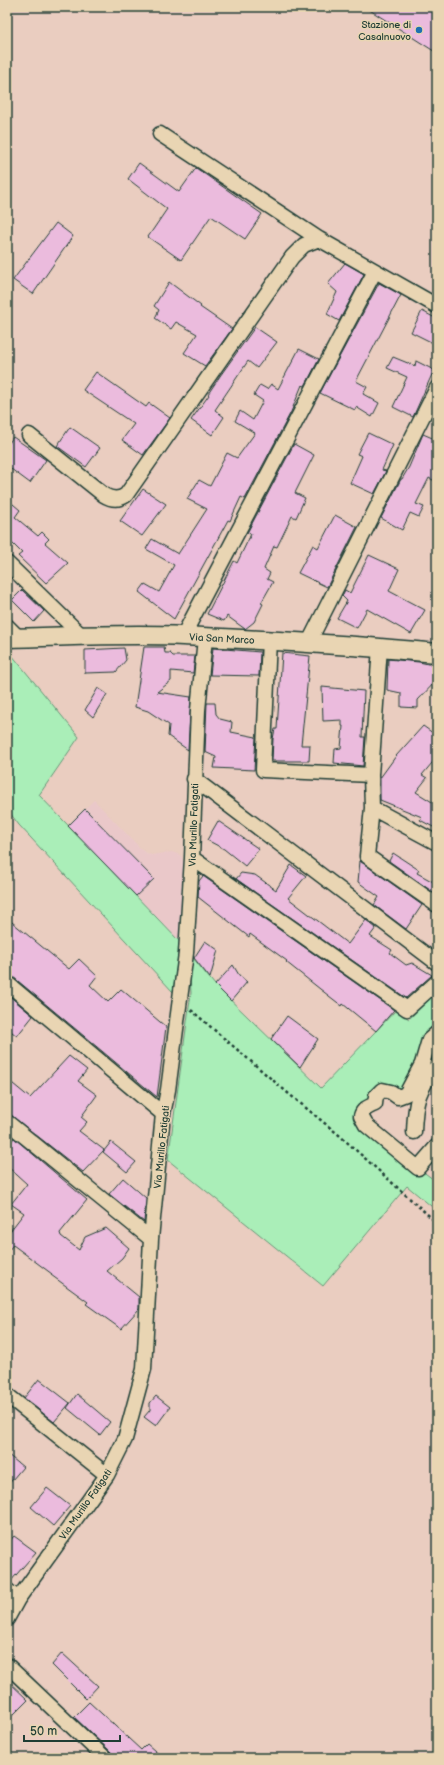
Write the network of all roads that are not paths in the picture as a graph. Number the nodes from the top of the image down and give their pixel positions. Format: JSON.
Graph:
{"nodes":[{"id":1,"x":160,"y":134,"type":"dead end"},
{"id":2,"x":318,"y":239,"type":"junction"},
{"id":3,"x":375,"y":271,"type":"junction"},
{"id":4,"x":437,"y":306,"type":"edge"},
{"id":5,"x":437,"y":388,"type":"edge"},
{"id":6,"x":28,"y":435,"type":"dead end"},
{"id":7,"x":7,"y":563,"type":"edge"},
{"id":8,"x":11,"y":634,"type":"edge"},
{"id":9,"x":82,"y":636,"type":"junction"},
{"id":10,"x":183,"y":636,"type":"junction"},
{"id":11,"x":205,"y":638,"type":"junction"},
{"id":12,"x":269,"y":640,"type":"junction"},
{"id":13,"x":309,"y":642,"type":"junction"},
{"id":14,"x":380,"y":647,"type":"junction"},
{"id":15,"x":437,"y":653,"type":"edge"},
{"id":16,"x":371,"y":775,"type":"junction"},
{"id":17,"x":194,"y":780,"type":"junction"},
{"id":18,"x":372,"y":808,"type":"junction"},
{"id":19,"x":437,"y":843,"type":"edge"},
{"id":20,"x":192,"y":858,"type":"junction"},
{"id":21,"x":437,"y":905,"type":"edge"},
{"id":22,"x":437,"y":963,"type":"edge"},
{"id":23,"x":437,"y":982,"type":"edge"},
{"id":24,"x":7,"y":983,"type":"edge"},
{"id":25,"x":437,"y":1033,"type":"edge"},
{"id":26,"x":437,"y":1066,"type":"edge"},
{"id":27,"x":163,"y":1114,"type":"junction"},
{"id":28,"x":7,"y":1122,"type":"edge"},
{"id":29,"x":414,"y":1132,"type":"dead end"},
{"id":30,"x":437,"y":1146,"type":"edge"},
{"id":31,"x":151,"y":1239,"type":"junction"},
{"id":32,"x":7,"y":1395,"type":"edge"},
{"id":33,"x":107,"y":1475,"type":"junction"},
{"id":34,"x":7,"y":1590,"type":"edge"},
{"id":35,"x":18,"y":1599,"type":"junction"},
{"id":36,"x":7,"y":1619,"type":"edge"},
{"id":37,"x":7,"y":1665,"type":"edge"},
{"id":38,"x":105,"y":1758,"type":"edge"}],
"edges":[{"from":1,"to":2,"type":"street"},
{"from":2,"to":3,"type":"street"},
{"from":2,"to":6,"type":"street"},
{"from":3,"to":4,"type":"street"},
{"from":3,"to":10,"type":"street"},
{"from":5,"to":13,"type":"street"},
{"from":7,"to":9,"type":"street"},
{"from":8,"to":9,"type":"main road","name":"Via San Marco"},
{"from":9,"to":10,"type":"main road","name":"Via San Marco"},
{"from":10,"to":11,"type":"main road","name":"Via San Marco"},
{"from":11,"to":12,"type":"main road","name":"Via San Marco"},
{"from":11,"to":17,"type":"street","name":"Via Murillo Fatigati"},
{"from":12,"to":13,"type":"main road","name":"Via San Marco"},
{"from":12,"to":16,"type":"street"},
{"from":13,"to":14,"type":"main road","name":"Via San Marco"},
{"from":14,"to":15,"type":"main road","name":"Via San Marco"},
{"from":14,"to":16,"type":"street"},
{"from":16,"to":18,"type":"street"},
{"from":17,"to":20,"type":"street","name":"Via Murillo Fatigati"},
{"from":17,"to":22,"type":"street"},
{"from":18,"to":19,"type":"street"},
{"from":18,"to":21,"type":"street"},
{"from":20,"to":23,"type":"street"},
{"from":20,"to":27,"type":"street","name":"Via Murillo Fatigati"},
{"from":24,"to":27,"type":"street"},
{"from":25,"to":30,"type":"street"},
{"from":26,"to":29,"type":"street"},
{"from":27,"to":31,"type":"street","name":"Via Murillo Fatigati"},
{"from":28,"to":31,"type":"street"},
{"from":31,"to":33,"type":"street","name":"Via Murillo Fatigati"},
{"from":32,"to":33,"type":"street"},
{"from":33,"to":35,"type":"street","name":"Via Murillo Fatigati"},
{"from":34,"to":35,"type":"street"},
{"from":35,"to":36,"type":"street","name":"Via Murillo Fatigati"},
{"from":37,"to":38,"type":"street"}]}
